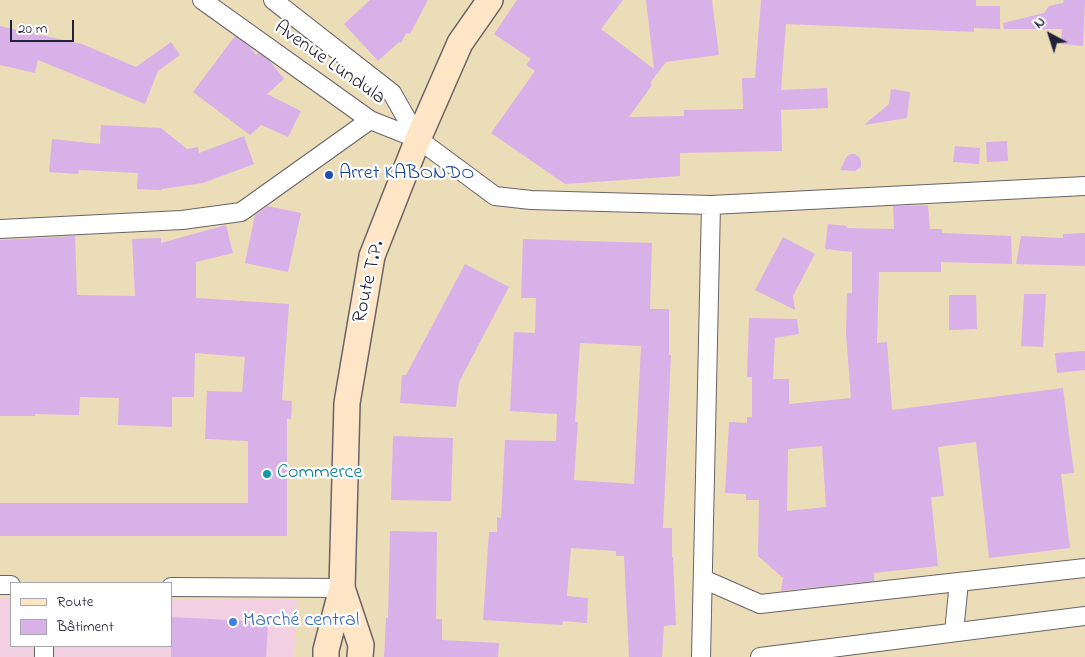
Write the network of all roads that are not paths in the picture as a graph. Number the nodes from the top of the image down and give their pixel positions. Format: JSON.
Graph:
{"nodes":[{"id":1,"x":202,"y":0,"type":"edge"},
{"id":2,"x":273,"y":0,"type":"edge"},
{"id":3,"x":490,"y":0,"type":"edge"},
{"id":4,"x":370,"y":120,"type":"junction"},
{"id":5,"x":418,"y":139,"type":"junction"},
{"id":6,"x":1085,"y":186,"type":"edge"},
{"id":7,"x":711,"y":205,"type":"junction"},
{"id":8,"x":0,"y":228,"type":"edge"},
{"id":9,"x":1085,"y":568,"type":"edge"},
{"id":10,"x":703,"y":579,"type":"junction"},
{"id":11,"x":959,"y":582,"type":"junction"},
{"id":12,"x":172,"y":587,"type":"edge"},
{"id":13,"x":342,"y":588,"type":"junction"},
{"id":14,"x":1085,"y":616,"type":"edge"},
{"id":15,"x":954,"y":632,"type":"junction"},
{"id":16,"x":326,"y":657,"type":"edge"},
{"id":17,"x":360,"y":657,"type":"edge"},
{"id":18,"x":701,"y":657,"type":"edge"},
{"id":19,"x":760,"y":657,"type":"edge"}],
"edges":[{"from":1,"to":4,"type":"street","name":"Avenue Lundula"},
{"from":2,"to":5,"type":"street","name":"Avenue Lundula"},
{"from":3,"to":5,"type":"street","name":"Route T.P."},
{"from":4,"to":5,"type":"street","name":"Avenue Lundula"},
{"from":4,"to":8,"type":"street"},
{"from":5,"to":7,"type":"street"},
{"from":5,"to":13,"type":"street","name":"Route T.P."},
{"from":6,"to":7,"type":"street"},
{"from":7,"to":10,"type":"street"},
{"from":9,"to":11,"type":"street"},
{"from":10,"to":11,"type":"street"},
{"from":10,"to":18,"type":"street"},
{"from":11,"to":15,"type":"street"},
{"from":12,"to":13,"type":"street"},
{"from":13,"to":16,"type":"street","name":"Route T.P."},
{"from":13,"to":17,"type":"street","name":"Route T.P."},
{"from":14,"to":15,"type":"street"},
{"from":15,"to":19,"type":"street"}]}
